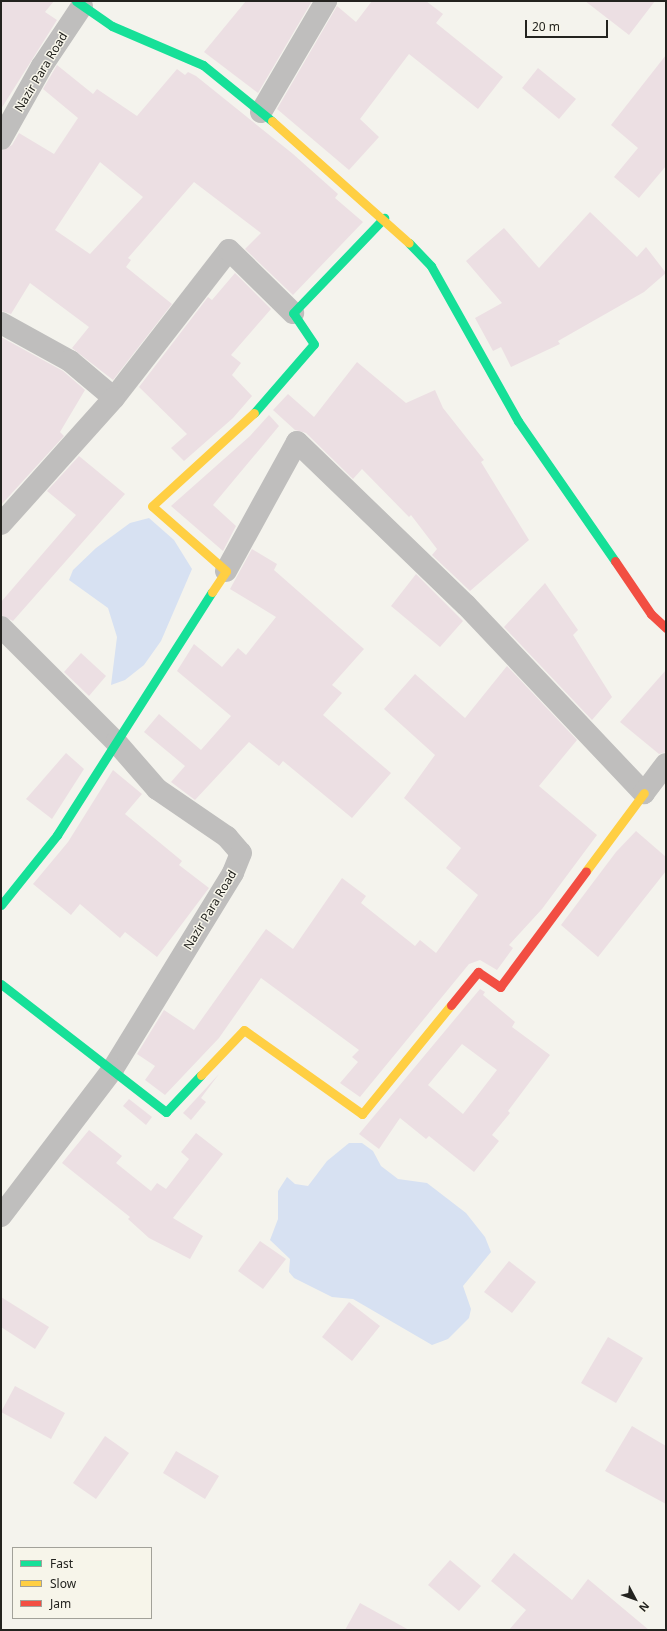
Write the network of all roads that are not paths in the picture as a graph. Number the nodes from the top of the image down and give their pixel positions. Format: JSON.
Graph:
{"nodes":[{"id":1,"x":326,"y":1,"type":"edge"},
{"id":2,"x":79,"y":3,"type":"edge"},
{"id":3,"x":261,"y":112,"type":"junction"},
{"id":4,"x":1,"y":139,"type":"edge"},
{"id":5,"x":384,"y":218,"type":"junction"},
{"id":6,"x":293,"y":313,"type":"junction"},
{"id":7,"x":1,"y":323,"type":"edge"},
{"id":8,"x":114,"y":398,"type":"junction"},
{"id":9,"x":1,"y":524,"type":"edge"},
{"id":10,"x":226,"y":571,"type":"junction"},
{"id":11,"x":1,"y":627,"type":"edge"},
{"id":12,"x":666,"y":628,"type":"edge"},
{"id":13,"x":116,"y":742,"type":"junction"},
{"id":14,"x":666,"y":764,"type":"edge"},
{"id":15,"x":644,"y":793,"type":"junction"},
{"id":16,"x":1,"y":906,"type":"edge"},
{"id":17,"x":1,"y":984,"type":"edge"},
{"id":18,"x":113,"y":1068,"type":"junction"},
{"id":19,"x":1,"y":1216,"type":"edge"}],
"edges":[{"from":1,"to":3,"type":"street"},
{"from":2,"to":3,"type":"street"},
{"from":2,"to":4,"type":"street","name":"Nazir Para Road"},
{"from":3,"to":5,"type":"street"},
{"from":5,"to":6,"type":"street"},
{"from":5,"to":12,"type":"street"},
{"from":6,"to":8,"type":"street"},
{"from":6,"to":10,"type":"street"},
{"from":7,"to":8,"type":"street"},
{"from":8,"to":9,"type":"street"},
{"from":10,"to":13,"type":"street"},
{"from":10,"to":15,"type":"street"},
{"from":11,"to":13,"type":"street","name":"Nazir Para Road"},
{"from":13,"to":16,"type":"street"},
{"from":13,"to":18,"type":"street","name":"Nazir Para Road"},
{"from":14,"to":15,"type":"street"},
{"from":15,"to":18,"type":"street"},
{"from":17,"to":18,"type":"street"},
{"from":18,"to":19,"type":"street","name":"Nazir Para Road"}]}
